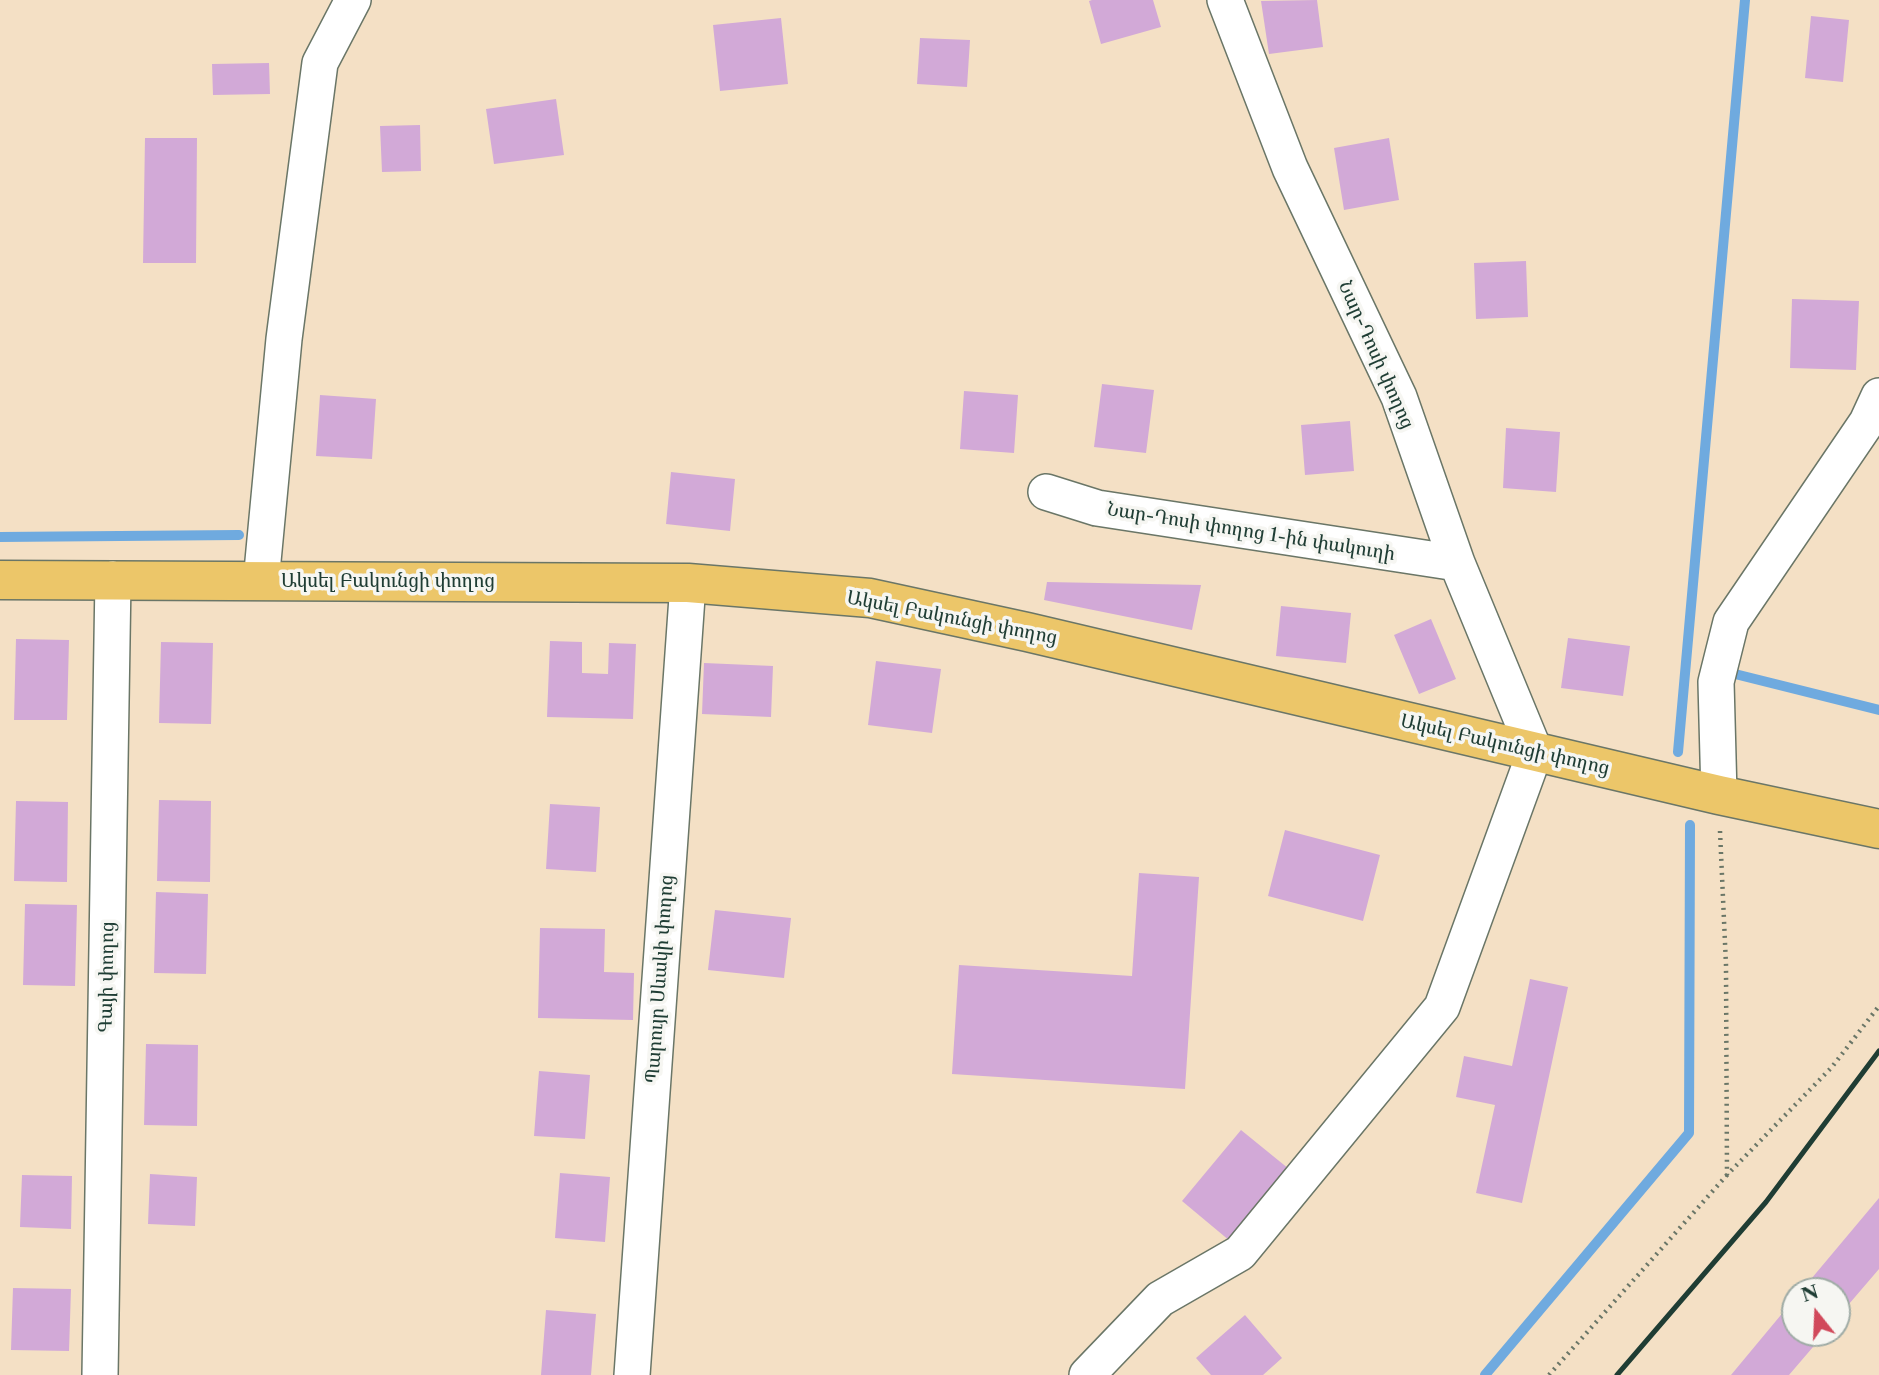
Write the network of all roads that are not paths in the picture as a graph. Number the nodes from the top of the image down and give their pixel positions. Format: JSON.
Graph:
{"nodes":[{"id":1,"x":353,"y":0,"type":"edge"},
{"id":2,"x":1225,"y":0,"type":"edge"},
{"id":3,"x":1879,"y":396,"type":"edge"},
{"id":4,"x":1046,"y":492,"type":"dead end"},
{"id":5,"x":1457,"y":563,"type":"junction"},
{"id":6,"x":113,"y":579,"type":"junction"},
{"id":7,"x":0,"y":580,"type":"edge"},
{"id":8,"x":261,"y":582,"type":"junction"},
{"id":9,"x":688,"y":583,"type":"junction"},
{"id":10,"x":1535,"y":752,"type":"junction"},
{"id":11,"x":1719,"y":795,"type":"junction"},
{"id":12,"x":1879,"y":829,"type":"edge"},
{"id":13,"x":100,"y":1375,"type":"edge"},
{"id":14,"x":632,"y":1375,"type":"edge"},
{"id":15,"x":1087,"y":1375,"type":"edge"}],
"edges":[{"from":1,"to":8,"type":"street"},
{"from":2,"to":5,"type":"street","name":"Նար-Դոսի փողոց"},
{"from":3,"to":11,"type":"street"},
{"from":4,"to":5,"type":"street","name":"Նար-Դոսի փողոց 1-ին փակուղի"},
{"from":5,"to":10,"type":"street","name":"Նար-Դոսի փողոց"},
{"from":6,"to":7,"type":"main road","name":"Ակսել Բակունցի փողոց"},
{"from":6,"to":8,"type":"main road","name":"Ակսել Բակունցի փողոց"},
{"from":6,"to":13,"type":"street","name":"Գայի փողոց"},
{"from":8,"to":9,"type":"main road","name":"Ակսել Բակունցի փողոց"},
{"from":9,"to":10,"type":"main road","name":"Ակսել Բակունցի փողոց"},
{"from":9,"to":14,"type":"street","name":"Պարույր Սևակի փողոց"},
{"from":10,"to":11,"type":"main road","name":"Ակսել Բակունցի փողոց"},
{"from":10,"to":15,"type":"street"},
{"from":11,"to":12,"type":"main road","name":"Ակսել Բակունցի փողոց"}]}
